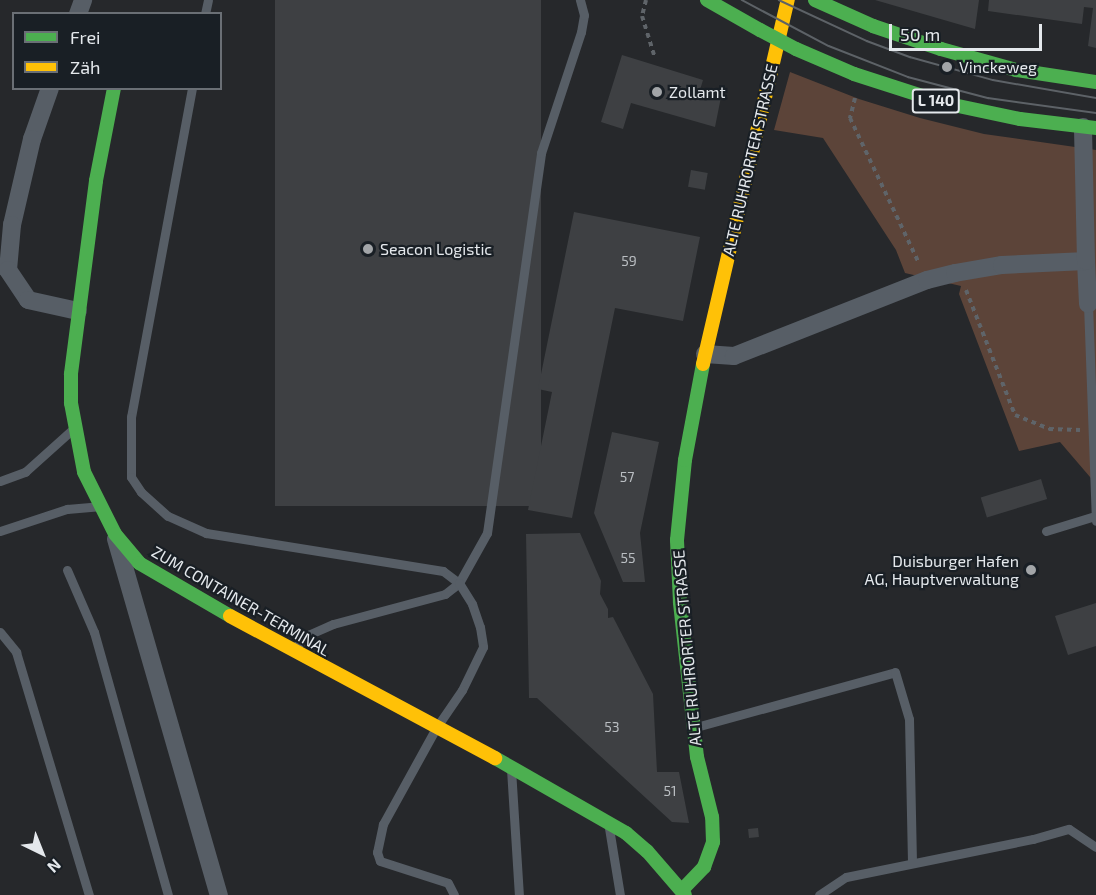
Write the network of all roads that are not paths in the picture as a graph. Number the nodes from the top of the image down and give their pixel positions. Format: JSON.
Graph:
{"nodes":[{"id":1,"x":580,"y":0,"type":"edge"},
{"id":2,"x":707,"y":0,"type":"edge"},
{"id":3,"x":788,"y":0,"type":"edge"},
{"id":4,"x":815,"y":0,"type":"edge"},
{"id":5,"x":851,"y":7,"type":"edge"},
{"id":6,"x":1096,"y":82,"type":"edge"},
{"id":7,"x":49,"y":90,"type":"edge"},
{"id":8,"x":114,"y":90,"type":"edge"},
{"id":9,"x":192,"y":90,"type":"edge"},
{"id":10,"x":1090,"y":128,"type":"edge"},
{"id":11,"x":1086,"y":261,"type":"junction"},
{"id":12,"x":1088,"y":304,"type":"joint"},
{"id":13,"x":78,"y":311,"type":"junction"},
{"id":14,"x":705,"y":354,"type":"junction"},
{"id":15,"x":75,"y":427,"type":"junction"},
{"id":16,"x":1095,"y":480,"type":"edge"},
{"id":17,"x":0,"y":481,"type":"edge"},
{"id":18,"x":101,"y":505,"type":"junction"},
{"id":19,"x":1095,"y":516,"type":"edge"},
{"id":20,"x":1096,"y":521,"type":"edge"},
{"id":21,"x":0,"y":531,"type":"edge"},
{"id":22,"x":1046,"y":531,"type":"dead end"},
{"id":23,"x":115,"y":534,"type":"junction"},
{"id":24,"x":67,"y":570,"type":"dead end"},
{"id":25,"x":459,"y":583,"type":"junction"},
{"id":26,"x":0,"y":632,"type":"edge"},
{"id":27,"x":292,"y":650,"type":"junction"},
{"id":28,"x":696,"y":727,"type":"junction"},
{"id":29,"x":436,"y":728,"type":"junction"},
{"id":30,"x":511,"y":767,"type":"junction"},
{"id":31,"x":609,"y":823,"type":"junction"},
{"id":32,"x":1096,"y":847,"type":"edge"},
{"id":33,"x":912,"y":863,"type":"junction"},
{"id":34,"x":684,"y":892,"type":"edge"},
{"id":35,"x":89,"y":895,"type":"edge"},
{"id":36,"x":168,"y":895,"type":"edge"},
{"id":37,"x":219,"y":895,"type":"edge"},
{"id":38,"x":454,"y":895,"type":"edge"},
{"id":39,"x":519,"y":895,"type":"edge"},
{"id":40,"x":620,"y":895,"type":"edge"},
{"id":41,"x":819,"y":895,"type":"edge"}],
"edges":[{"from":1,"to":25,"type":"lane"},
{"from":2,"to":10,"type":"street","number":"L 140","bridge":true},
{"from":3,"to":14,"type":"street","name":"ALTE RUHRORTER STRASSE"},
{"from":4,"to":5,"type":"street"},
{"from":5,"to":6,"type":"street"},
{"from":7,"to":13,"type":"street"},
{"from":8,"to":13,"type":"street","name":"ZUM CONTAINER-TERMINAL"},
{"from":9,"to":25,"type":"lane"},
{"from":10,"to":11,"type":"street"},
{"from":11,"to":12,"type":"street"},
{"from":11,"to":14,"type":"street"},
{"from":12,"to":16,"type":"lane"},
{"from":13,"to":15,"type":"street","name":"ZUM CONTAINER-TERMINAL"},
{"from":14,"to":28,"type":"street","name":"ALTE RUHRORTER STRASSE"},
{"from":15,"to":17,"type":"lane"},
{"from":15,"to":18,"type":"street","name":"ZUM CONTAINER-TERMINAL"},
{"from":16,"to":19,"type":"lane"},
{"from":18,"to":21,"type":"lane"},
{"from":18,"to":23,"type":"street","name":"ZUM CONTAINER-TERMINAL"},
{"from":19,"to":20,"type":"lane"},
{"from":19,"to":22,"type":"lane"},
{"from":23,"to":27,"type":"street","name":"ZUM CONTAINER-TERMINAL"},
{"from":23,"to":37,"type":"street"},
{"from":24,"to":36,"type":"lane"},
{"from":25,"to":27,"type":"lane"},
{"from":25,"to":29,"type":"lane"},
{"from":26,"to":35,"type":"lane"},
{"from":27,"to":29,"type":"street","name":"ZUM CONTAINER-TERMINAL"},
{"from":28,"to":33,"type":"lane"},
{"from":28,"to":34,"type":"street","name":"ALTE RUHRORTER STRASSE"},
{"from":29,"to":30,"type":"street","name":"ZUM CONTAINER-TERMINAL"},
{"from":29,"to":38,"type":"lane"},
{"from":30,"to":31,"type":"street","name":"ZUM CONTAINER-TERMINAL"},
{"from":30,"to":39,"type":"lane"},
{"from":31,"to":34,"type":"street","name":"ZUM CONTAINER-TERMINAL"},
{"from":31,"to":40,"type":"lane"},
{"from":32,"to":33,"type":"lane"},
{"from":33,"to":41,"type":"lane"}]}
